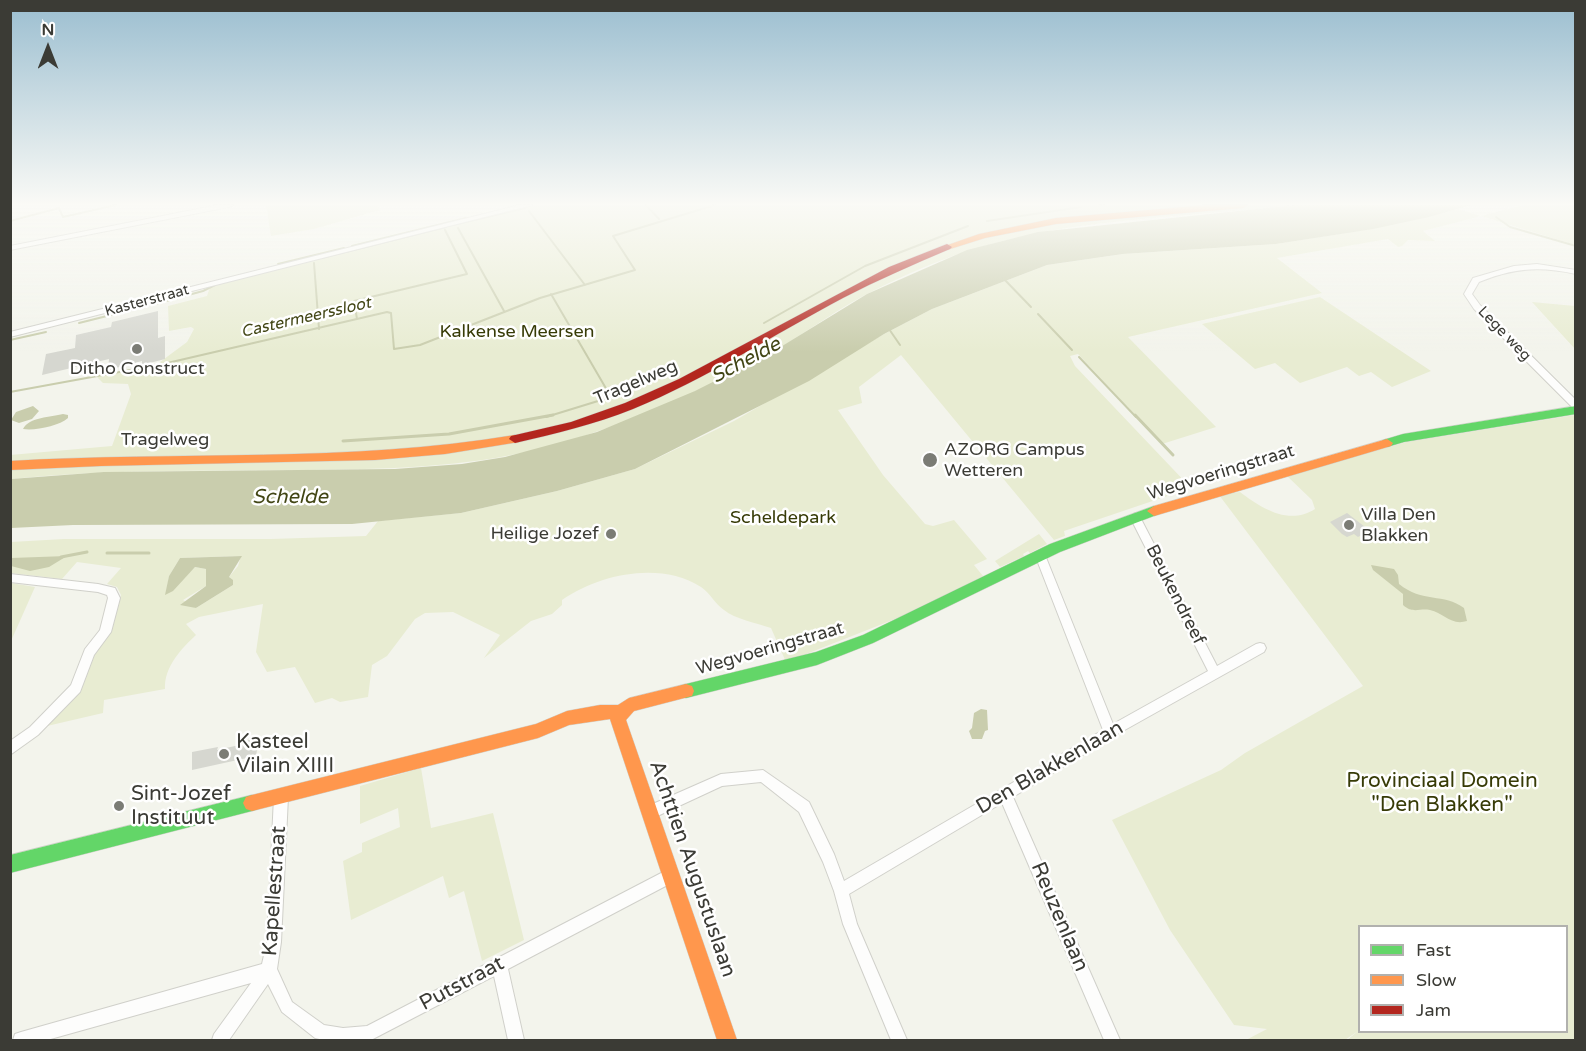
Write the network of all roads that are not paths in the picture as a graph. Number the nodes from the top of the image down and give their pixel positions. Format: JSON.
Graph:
{"nodes":[{"id":1,"x":333,"y":254,"type":"edge"},
{"id":2,"x":931,"y":254,"type":"edge"},
{"id":3,"x":1575,"y":272,"type":"edge"},
{"id":4,"x":10,"y":335,"type":"edge"},
{"id":5,"x":1575,"y":408,"type":"edge"},
{"id":6,"x":10,"y":466,"type":"edge"},
{"id":7,"x":1135,"y":517,"type":"junction"},
{"id":8,"x":1040,"y":555,"type":"junction"},
{"id":9,"x":10,"y":578,"type":"edge"},
{"id":10,"x":1260,"y":648,"type":"dead end"},
{"id":11,"x":1215,"y":673,"type":"junction"},
{"id":12,"x":621,"y":712,"type":"junction"},
{"id":13,"x":1110,"y":732,"type":"junction"},
{"id":14,"x":10,"y":749,"type":"edge"},
{"id":15,"x":1005,"y":794,"type":"junction"},
{"id":16,"x":281,"y":797,"type":"junction"},
{"id":17,"x":651,"y":812,"type":"junction"},
{"id":18,"x":10,"y":864,"type":"edge"},
{"id":19,"x":672,"y":875,"type":"junction"},
{"id":20,"x":842,"y":891,"type":"junction"},
{"id":21,"x":499,"y":964,"type":"junction"},
{"id":22,"x":270,"y":970,"type":"junction"},
{"id":23,"x":722,"y":1039,"type":"edge"},
{"id":24,"x":21,"y":1041,"type":"edge"},
{"id":25,"x":220,"y":1041,"type":"edge"},
{"id":26,"x":516,"y":1041,"type":"edge"},
{"id":27,"x":899,"y":1041,"type":"edge"},
{"id":28,"x":1112,"y":1041,"type":"edge"}],
"edges":[{"from":1,"to":4,"type":"street","name":"Kasterstraat"},
{"from":2,"to":6,"type":"street","name":"Tragelweg"},
{"from":3,"to":5,"type":"street","name":"Lege weg"},
{"from":5,"to":7,"type":"street","name":"Wegvoeringstraat"},
{"from":7,"to":8,"type":"street","name":"Wegvoeringstraat"},
{"from":7,"to":11,"type":"street","name":"Beukendreef"},
{"from":8,"to":12,"type":"street","name":"Wegvoeringstraat"},
{"from":8,"to":13,"type":"street"},
{"from":9,"to":14,"type":"street"},
{"from":10,"to":11,"type":"street","name":"Den Blakkenlaan"},
{"from":11,"to":13,"type":"street","name":"Den Blakkenlaan"},
{"from":12,"to":16,"type":"street","name":"Wegvoeringstraat"},
{"from":12,"to":17,"type":"street","name":"Achttien Augustuslaan"},
{"from":13,"to":15,"type":"street","name":"Den Blakkenlaan"},
{"from":15,"to":20,"type":"street","name":"Den Blakkenlaan"},
{"from":15,"to":28,"type":"street","name":"Reuzenlaan"},
{"from":16,"to":18,"type":"street","name":"Wegvoeringstraat"},
{"from":16,"to":22,"type":"street","name":"Kapellestraat"},
{"from":17,"to":19,"type":"street","name":"Achttien Augustuslaan"},
{"from":17,"to":20,"type":"street"},
{"from":19,"to":21,"type":"street","name":"Putstraat"},
{"from":19,"to":23,"type":"street","name":"Achttien Augustuslaan"},
{"from":20,"to":27,"type":"street"},
{"from":21,"to":22,"type":"street","name":"Putstraat"},
{"from":21,"to":26,"type":"street"},
{"from":22,"to":24,"type":"street"},
{"from":22,"to":25,"type":"street","name":"Kapellestraat"}]}
